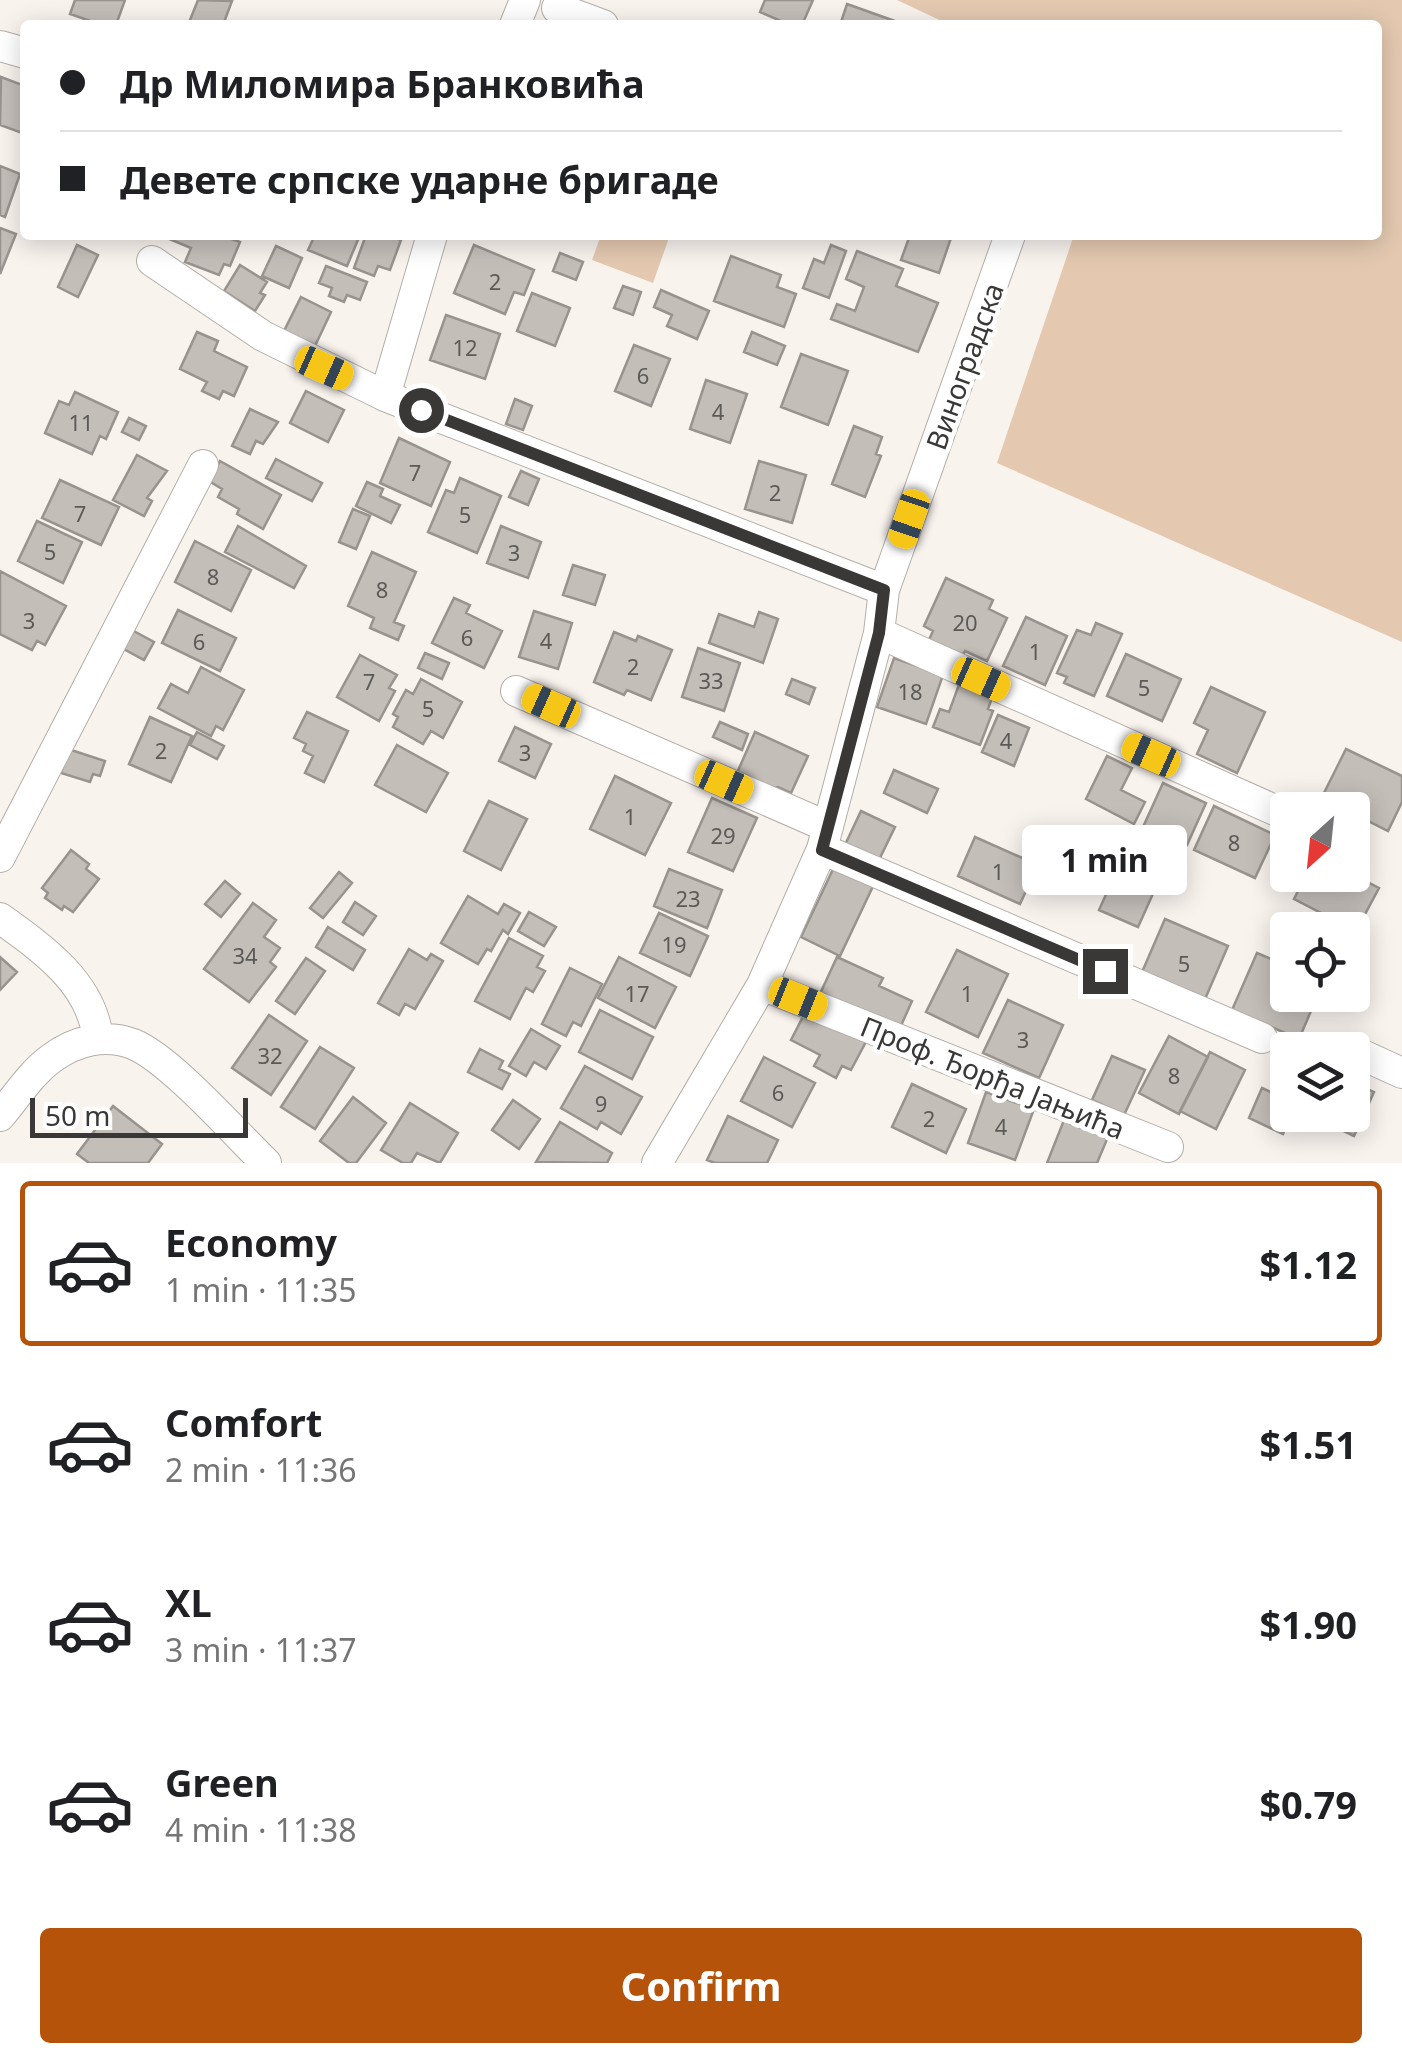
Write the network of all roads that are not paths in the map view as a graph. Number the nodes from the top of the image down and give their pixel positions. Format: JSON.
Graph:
{"nodes":[{"id":1,"x":557,"y":8,"type":"dead end"},
{"id":2,"x":589,"y":20,"type":"edge"},
{"id":3,"x":428,"y":240,"type":"edge"},
{"id":4,"x":1008,"y":240,"type":"edge"},
{"id":5,"x":152,"y":261,"type":"dead end"},
{"id":6,"x":386,"y":396,"type":"junction"},
{"id":7,"x":203,"y":465,"type":"dead end"},
{"id":8,"x":884,"y":590,"type":"junction"},
{"id":9,"x":879,"y":633,"type":"junction"},
{"id":10,"x":516,"y":691,"type":"dead end"},
{"id":11,"x":1270,"y":808,"type":"edge"},
{"id":12,"x":825,"y":838,"type":"junction"},
{"id":13,"x":0,"y":857,"type":"edge"},
{"id":14,"x":0,"y":918,"type":"edge"},
{"id":15,"x":762,"y":985,"type":"junction"},
{"id":16,"x":98,"y":1038,"type":"junction"},
{"id":17,"x":1262,"y":1038,"type":"dead end"},
{"id":18,"x":1370,"y":1058,"type":"edge"},
{"id":19,"x":1402,"y":1073,"type":"edge"},
{"id":20,"x":0,"y":1116,"type":"edge"},
{"id":21,"x":1168,"y":1147,"type":"dead end"},
{"id":22,"x":266,"y":1163,"type":"edge"},
{"id":23,"x":657,"y":1163,"type":"edge"}],
"edges":[{"from":1,"to":2,"type":"street"},
{"from":3,"to":6,"type":"street"},
{"from":4,"to":8,"type":"street","name":"Виноградска"},
{"from":5,"to":6,"type":"street"},
{"from":6,"to":8,"type":"street"},
{"from":7,"to":13,"type":"street"},
{"from":8,"to":9,"type":"street","name":"Виноградска"},
{"from":9,"to":11,"type":"street"},
{"from":9,"to":12,"type":"street","name":"Виноградска"},
{"from":10,"to":12,"type":"street"},
{"from":12,"to":15,"type":"street","name":"Виноградска"},
{"from":12,"to":17,"type":"street"},
{"from":14,"to":16,"type":"street"},
{"from":15,"to":21,"type":"street","name":"Проф. Ђорђа Јањића"},
{"from":15,"to":23,"type":"street","name":"Виноградска"},
{"from":16,"to":20,"type":"street"},
{"from":16,"to":22,"type":"street"},
{"from":18,"to":19,"type":"street"}]}
